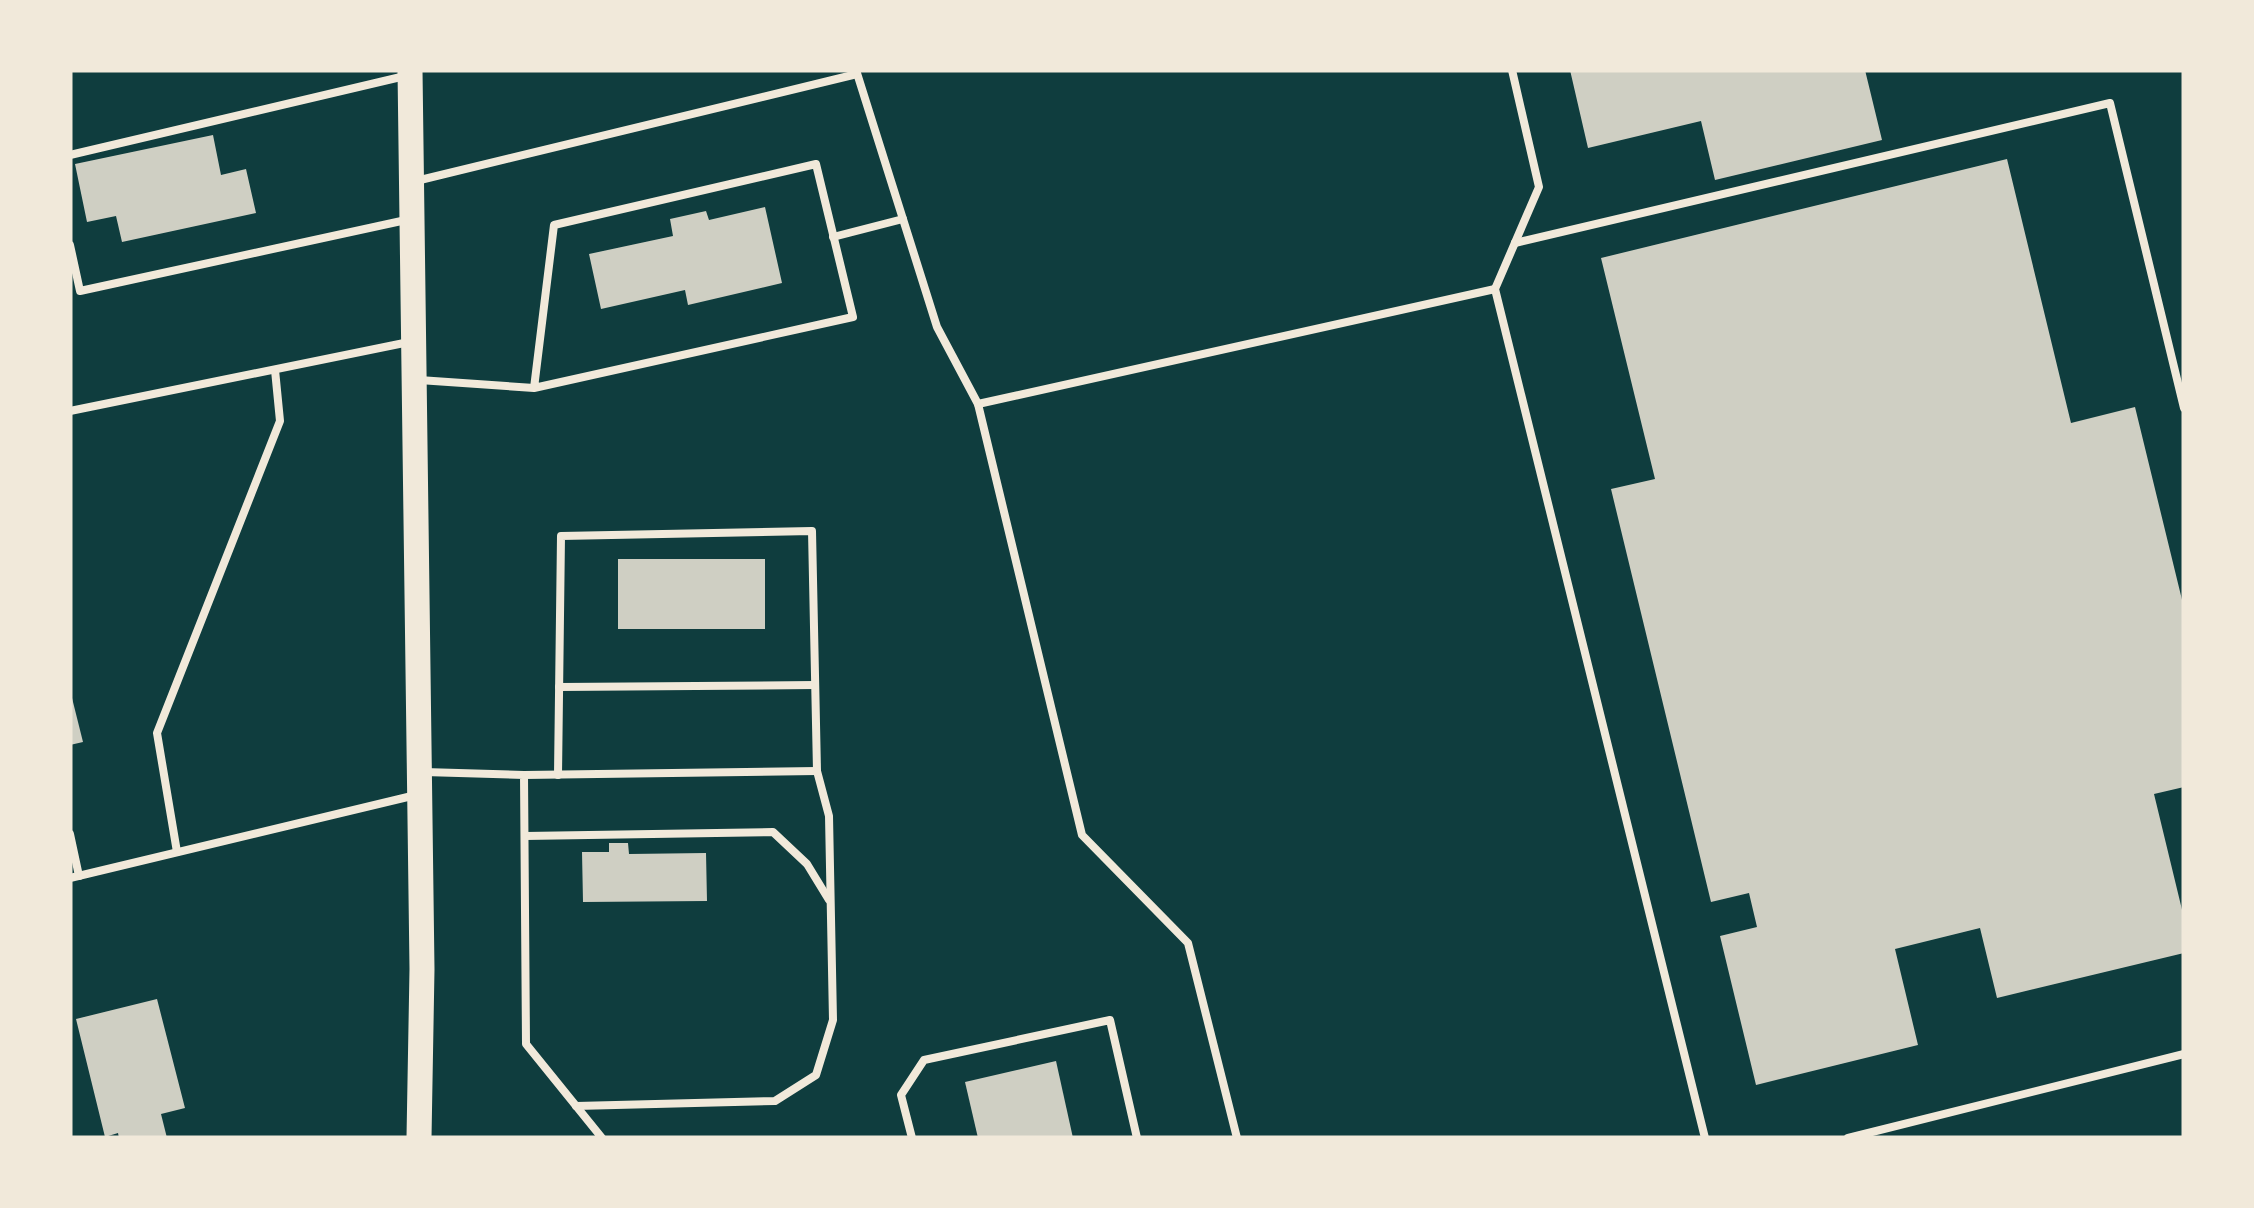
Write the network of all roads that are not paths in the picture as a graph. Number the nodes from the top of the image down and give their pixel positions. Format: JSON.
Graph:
{"nodes":[{"id":1,"x":1512,"y":70,"type":"edge"},
{"id":2,"x":410,"y":72,"type":"edge"},
{"id":3,"x":856,"y":72,"type":"edge"},
{"id":4,"x":70,"y":155,"type":"edge"},
{"id":5,"x":412,"y":182,"type":"junction"},
{"id":6,"x":412,"y":218,"type":"junction"},
{"id":7,"x":903,"y":220,"type":"junction"},
{"id":8,"x":833,"y":237,"type":"junction"},
{"id":9,"x":1514,"y":243,"type":"junction"},
{"id":10,"x":70,"y":246,"type":"edge"},
{"id":11,"x":1495,"y":289,"type":"junction"},
{"id":12,"x":414,"y":341,"type":"junction"},
{"id":13,"x":275,"y":370,"type":"junction"},
{"id":14,"x":415,"y":380,"type":"junction"},
{"id":15,"x":534,"y":388,"type":"junction"},
{"id":16,"x":978,"y":404,"type":"junction"},
{"id":17,"x":2184,"y":408,"type":"edge"},
{"id":18,"x":70,"y":411,"type":"edge"},
{"id":19,"x":815,"y":685,"type":"junction"},
{"id":20,"x":559,"y":687,"type":"junction"},
{"id":21,"x":817,"y":771,"type":"junction"},
{"id":22,"x":558,"y":774,"type":"junction"},
{"id":23,"x":524,"y":775,"type":"junction"},
{"id":24,"x":420,"y":783,"type":"junction"},
{"id":25,"x":70,"y":834,"type":"edge"},
{"id":26,"x":525,"y":836,"type":"junction"},
{"id":27,"x":176,"y":852,"type":"junction"},
{"id":28,"x":74,"y":877,"type":"edge"},
{"id":29,"x":832,"y":904,"type":"junction"},
{"id":30,"x":2184,"y":1054,"type":"edge"},
{"id":31,"x":576,"y":1106,"type":"junction"},
{"id":32,"x":420,"y":1138,"type":"edge"},
{"id":33,"x":602,"y":1138,"type":"edge"},
{"id":34,"x":912,"y":1138,"type":"edge"},
{"id":35,"x":1137,"y":1138,"type":"edge"},
{"id":36,"x":1236,"y":1138,"type":"edge"},
{"id":37,"x":1704,"y":1138,"type":"edge"},
{"id":38,"x":1848,"y":1138,"type":"edge"}],
"edges":[{"from":1,"to":9,"type":"lane"},
{"from":2,"to":4,"type":"lane"},
{"from":2,"to":5,"type":"main road"},
{"from":3,"to":5,"type":"lane"},
{"from":3,"to":7,"type":"lane"},
{"from":5,"to":6,"type":"main road"},
{"from":6,"to":10,"type":"lane"},
{"from":6,"to":12,"type":"main road"},
{"from":7,"to":8,"type":"lane"},
{"from":7,"to":16,"type":"lane"},
{"from":8,"to":15,"type":"lane"},
{"from":8,"to":15,"type":"lane"},
{"from":9,"to":11,"type":"lane"},
{"from":9,"to":17,"type":"lane"},
{"from":11,"to":16,"type":"lane"},
{"from":11,"to":37,"type":"lane"},
{"from":12,"to":13,"type":"lane"},
{"from":12,"to":14,"type":"main road"},
{"from":13,"to":18,"type":"lane"},
{"from":13,"to":27,"type":"lane"},
{"from":14,"to":15,"type":"lane"},
{"from":14,"to":24,"type":"main road"},
{"from":16,"to":36,"type":"lane"},
{"from":19,"to":20,"type":"lane"},
{"from":19,"to":20,"type":"lane"},
{"from":19,"to":21,"type":"lane"},
{"from":20,"to":22,"type":"lane"},
{"from":21,"to":22,"type":"lane"},
{"from":21,"to":29,"type":"lane"},
{"from":22,"to":23,"type":"lane"},
{"from":23,"to":24,"type":"lane"},
{"from":23,"to":26,"type":"lane"},
{"from":24,"to":27,"type":"lane"},
{"from":24,"to":32,"type":"main road"},
{"from":25,"to":28,"type":"lane"},
{"from":26,"to":29,"type":"lane"},
{"from":26,"to":31,"type":"lane"},
{"from":27,"to":28,"type":"lane"},
{"from":29,"to":31,"type":"lane"},
{"from":30,"to":38,"type":"lane"},
{"from":31,"to":33,"type":"lane"},
{"from":34,"to":35,"type":"lane"}]}
